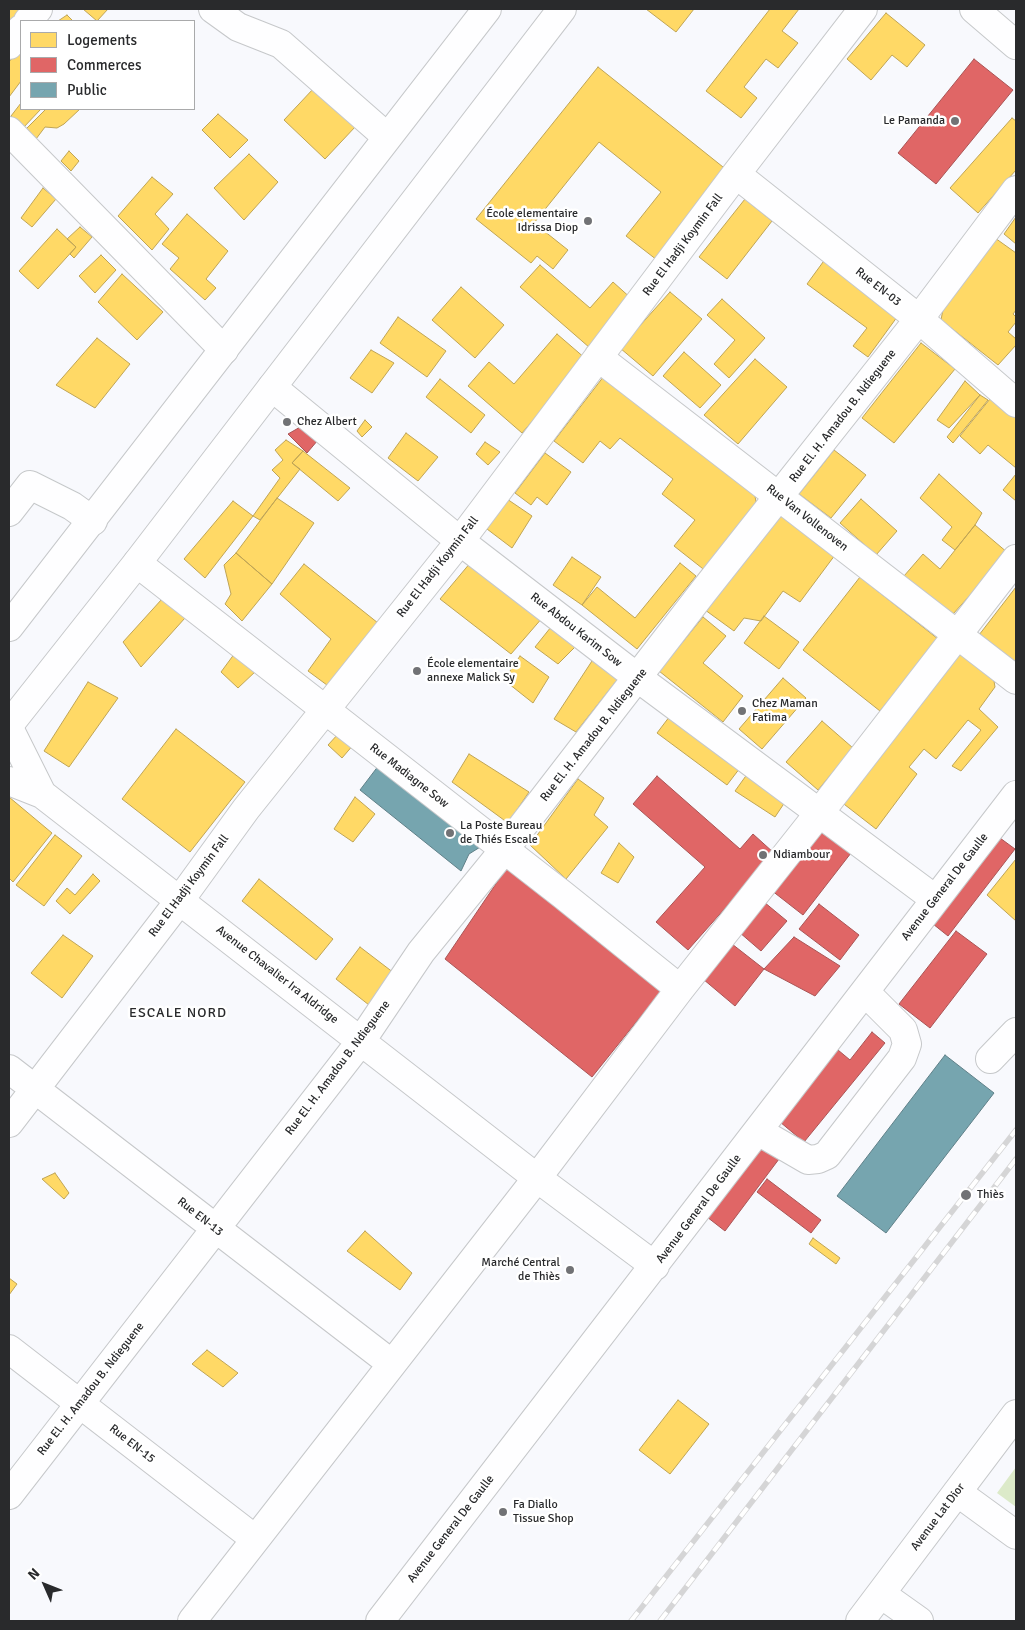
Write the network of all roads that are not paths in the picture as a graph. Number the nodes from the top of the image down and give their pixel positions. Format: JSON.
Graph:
{"nodes":[{"id":1,"x":38,"y":9,"type":"edge"},
{"id":2,"x":213,"y":9,"type":"edge"},
{"id":3,"x":488,"y":9,"type":"edge"},
{"id":4,"x":562,"y":9,"type":"edge"},
{"id":5,"x":863,"y":9,"type":"edge"},
{"id":6,"x":974,"y":9,"type":"edge"},
{"id":7,"x":29,"y":20,"type":"edge"},
{"id":8,"x":20,"y":30,"type":"edge"},
{"id":9,"x":9,"y":45,"type":"edge"},
{"id":10,"x":1016,"y":45,"type":"edge"},
{"id":11,"x":9,"y":131,"type":"edge"},
{"id":12,"x":387,"y":137,"type":"junction"},
{"id":13,"x":736,"y":174,"type":"junction"},
{"id":14,"x":1016,"y":190,"type":"edge"},
{"id":15,"x":918,"y":319,"type":"junction"},
{"id":16,"x":224,"y":350,"type":"junction"},
{"id":17,"x":598,"y":357,"type":"junction"},
{"id":18,"x":272,"y":387,"type":"junction"},
{"id":19,"x":1016,"y":403,"type":"edge"},
{"id":20,"x":14,"y":494,"type":"edge"},
{"id":21,"x":779,"y":497,"type":"junction"},
{"id":22,"x":93,"y":520,"type":"junction"},
{"id":23,"x":460,"y":541,"type":"junction"},
{"id":24,"x":1016,"y":559,"type":"edge"},
{"id":25,"x":137,"y":563,"type":"junction"},
{"id":26,"x":9,"y":628,"type":"edge"},
{"id":27,"x":957,"y":634,"type":"junction"},
{"id":28,"x":638,"y":678,"type":"junction"},
{"id":29,"x":1016,"y":680,"type":"edge"},
{"id":30,"x":324,"y":710,"type":"junction"},
{"id":31,"x":9,"y":726,"type":"edge"},
{"id":32,"x":9,"y":781,"type":"edge"},
{"id":33,"x":42,"y":794,"type":"junction"},
{"id":34,"x":1016,"y":795,"type":"edge"},
{"id":35,"x":820,"y":812,"type":"junction"},
{"id":36,"x":504,"y":850,"type":"junction"},
{"id":37,"x":935,"y":899,"type":"junction"},
{"id":38,"x":180,"y":900,"type":"junction"},
{"id":39,"x":680,"y":989,"type":"junction"},
{"id":40,"x":865,"y":992,"type":"junction"},
{"id":41,"x":1016,"y":1032,"type":"edge"},
{"id":42,"x":361,"y":1040,"type":"junction"},
{"id":43,"x":990,"y":1059,"type":"dead end"},
{"id":44,"x":9,"y":1069,"type":"edge"},
{"id":45,"x":35,"y":1089,"type":"junction"},
{"id":46,"x":9,"y":1123,"type":"edge"},
{"id":47,"x":758,"y":1131,"type":"junction"},
{"id":48,"x":537,"y":1178,"type":"junction"},
{"id":49,"x":215,"y":1228,"type":"junction"},
{"id":50,"x":655,"y":1266,"type":"junction"},
{"id":51,"x":9,"y":1349,"type":"edge"},
{"id":52,"x":392,"y":1364,"type":"junction"},
{"id":53,"x":80,"y":1404,"type":"junction"},
{"id":54,"x":1016,"y":1414,"type":"edge"},
{"id":55,"x":957,"y":1492,"type":"junction"},
{"id":56,"x":9,"y":1496,"type":"edge"},
{"id":57,"x":1016,"y":1535,"type":"edge"},
{"id":58,"x":255,"y":1539,"type":"junction"},
{"id":59,"x":881,"y":1594,"type":"junction"},
{"id":60,"x":192,"y":1621,"type":"edge"},
{"id":61,"x":380,"y":1621,"type":"edge"},
{"id":62,"x":860,"y":1621,"type":"edge"},
{"id":63,"x":919,"y":1621,"type":"edge"}],
"edges":[{"from":1,"to":7,"type":"main road"},
{"from":2,"to":12,"type":"main road"},
{"from":3,"to":12,"type":"main road"},
{"from":4,"to":18,"type":"main road"},
{"from":5,"to":13,"type":"main road","name":"Rue El Hadji Koymin Fall"},
{"from":6,"to":10,"type":"main road"},
{"from":8,"to":9,"type":"main road"},
{"from":11,"to":16,"type":"main road"},
{"from":12,"to":16,"type":"main road"},
{"from":13,"to":15,"type":"main road","name":"Rue EN-03"},
{"from":13,"to":17,"type":"main road","name":"Rue El Hadji Koymin Fall"},
{"from":14,"to":15,"type":"main road","name":"Rue El. H. Amadou B. Ndieguene"},
{"from":15,"to":19,"type":"main road","name":"Rue EN-03"},
{"from":15,"to":21,"type":"main road","name":"Rue El. H. Amadou B. Ndieguene"},
{"from":16,"to":22,"type":"main road"},
{"from":17,"to":21,"type":"main road","name":"Rue Van Vollenoven"},
{"from":17,"to":23,"type":"main road","name":"Rue El Hadji Koymin Fall"},
{"from":18,"to":23,"type":"main road","name":"Rue Abdou Karim Sow"},
{"from":18,"to":25,"type":"main road"},
{"from":20,"to":22,"type":"main road"},
{"from":21,"to":27,"type":"main road","name":"Rue Van Vollenoven"},
{"from":21,"to":28,"type":"main road","name":"Rue El. H. Amadou B. Ndieguene"},
{"from":22,"to":26,"type":"main road"},
{"from":23,"to":28,"type":"main road","name":"Rue Abdou Karim Sow"},
{"from":23,"to":30,"type":"main road","name":"Rue El Hadji Koymin Fall"},
{"from":24,"to":27,"type":"main road"},
{"from":25,"to":30,"type":"main road","name":"Rue Madiagne Sow"},
{"from":25,"to":31,"type":"main road"},
{"from":27,"to":29,"type":"main road","name":"Rue Van Vollenoven"},
{"from":27,"to":35,"type":"main road"},
{"from":28,"to":35,"type":"main road","name":"Rue Abdou Karim Sow"},
{"from":28,"to":36,"type":"main road","name":"Rue El. H. Amadou B. Ndieguene"},
{"from":30,"to":36,"type":"main road","name":"Rue Madiagne Sow"},
{"from":30,"to":38,"type":"main road","name":"Rue El Hadji Koymin Fall"},
{"from":31,"to":33,"type":"main road"},
{"from":32,"to":33,"type":"main road"},
{"from":33,"to":38,"type":"main road","name":"Avenue Chavalier Ira Aldridge"},
{"from":34,"to":37,"type":"main road","name":"Avenue General De Gaulle"},
{"from":35,"to":37,"type":"main road","name":"Rue Abdou Karim Sow"},
{"from":35,"to":39,"type":"main road"},
{"from":36,"to":39,"type":"main road","name":"Rue Madiagne Sow"},
{"from":36,"to":42,"type":"main road","name":"Rue El. H. Amadou B. Ndieguene"},
{"from":37,"to":40,"type":"main road","name":"Avenue General De Gaulle"},
{"from":38,"to":42,"type":"main road","name":"Avenue Chavalier Ira Aldridge"},
{"from":38,"to":45,"type":"main road","name":"Rue El Hadji Koymin Fall"},
{"from":39,"to":48,"type":"main road"},
{"from":40,"to":47,"type":"main road","name":"Avenue General De Gaulle"},
{"from":40,"to":47,"type":"main road"},
{"from":41,"to":43,"type":"main road"},
{"from":42,"to":48,"type":"main road","name":"Avenue Chavalier Ira Aldridge"},
{"from":42,"to":49,"type":"main road","name":"Rue El. H. Amadou B. Ndieguene"},
{"from":44,"to":45,"type":"main road","name":"Rue EN-13"},
{"from":45,"to":46,"type":"main road","name":"Rue El Hadji Koymin Fall"},
{"from":45,"to":49,"type":"main road","name":"Rue EN-13"},
{"from":47,"to":50,"type":"main road","name":"Avenue General De Gaulle"},
{"from":48,"to":50,"type":"main road","name":"Avenue Chavalier Ira Aldridge"},
{"from":48,"to":52,"type":"main road"},
{"from":49,"to":52,"type":"main road","name":"Rue EN-13"},
{"from":49,"to":53,"type":"main road","name":"Rue El. H. Amadou B. Ndieguene"},
{"from":50,"to":61,"type":"main road","name":"Avenue General De Gaulle"},
{"from":51,"to":53,"type":"main road","name":"Rue EN-15"},
{"from":52,"to":58,"type":"main road"},
{"from":53,"to":56,"type":"main road","name":"Rue El. H. Amadou B. Ndieguene"},
{"from":53,"to":58,"type":"main road","name":"Rue EN-15"},
{"from":54,"to":55,"type":"main road","name":"Avenue Lat Dior"},
{"from":55,"to":57,"type":"main road"},
{"from":55,"to":59,"type":"main road","name":"Avenue Lat Dior"},
{"from":58,"to":60,"type":"main road"},
{"from":59,"to":62,"type":"main road","name":"Avenue Lat Dior"},
{"from":59,"to":63,"type":"main road"}]}
